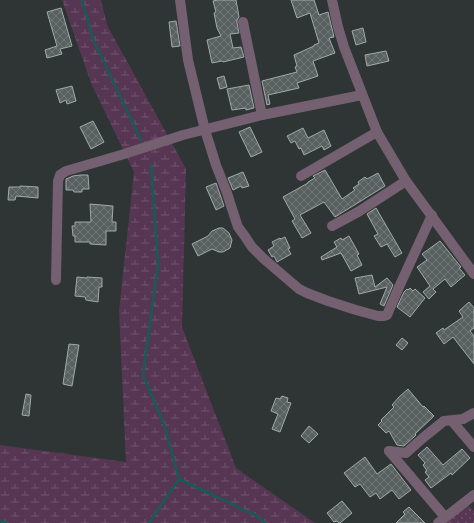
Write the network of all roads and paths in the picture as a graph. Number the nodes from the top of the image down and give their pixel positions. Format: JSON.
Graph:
{"nodes":[{"id":1,"x":180,"y":0,"type":"edge"},
{"id":2,"x":332,"y":0,"type":"edge"},
{"id":3,"x":243,"y":22,"type":"dead end"},
{"id":4,"x":362,"y":95,"type":"junction"},
{"id":5,"x":262,"y":115,"type":"junction"},
{"id":6,"x":205,"y":130,"type":"junction"},
{"id":7,"x":377,"y":132,"type":"junction"},
{"id":8,"x":301,"y":176,"type":"dead end"},
{"id":9,"x":406,"y":181,"type":"junction"},
{"id":10,"x":432,"y":215,"type":"junction"},
{"id":11,"x":332,"y":226,"type":"dead end"},
{"id":12,"x":474,"y":274,"type":"edge"},
{"id":13,"x":56,"y":280,"type":"dead end"},
{"id":14,"x":474,"y":413,"type":"edge"},
{"id":15,"x":452,"y":421,"type":"junction"},
{"id":16,"x":474,"y":447,"type":"edge"},
{"id":17,"x":474,"y":495,"type":"edge"},
{"id":18,"x":442,"y":520,"type":"edge"}],
"edges":[{"from":1,"to":6,"type":"street"},
{"from":2,"to":4,"type":"street"},
{"from":3,"to":5,"type":"street"},
{"from":4,"to":5,"type":"street"},
{"from":4,"to":7,"type":"street"},
{"from":5,"to":6,"type":"street"},
{"from":6,"to":10,"type":"street"},
{"from":6,"to":13,"type":"street"},
{"from":7,"to":8,"type":"street"},
{"from":7,"to":9,"type":"street"},
{"from":9,"to":10,"type":"street"},
{"from":9,"to":11,"type":"street"},
{"from":10,"to":12,"type":"street"},
{"from":14,"to":15,"type":"street"},
{"from":15,"to":16,"type":"street"},
{"from":15,"to":18,"type":"street"},
{"from":17,"to":18,"type":"street"}]}
